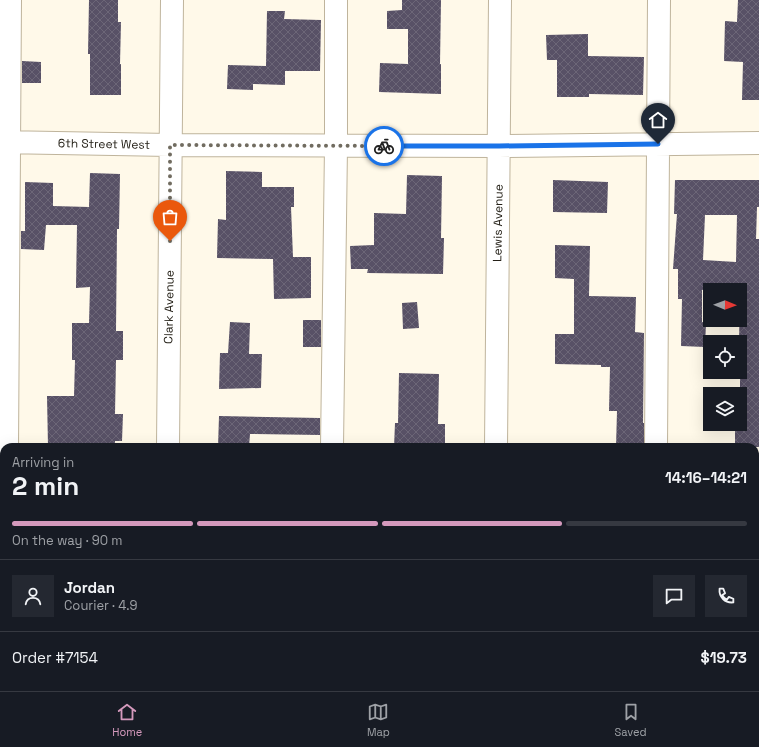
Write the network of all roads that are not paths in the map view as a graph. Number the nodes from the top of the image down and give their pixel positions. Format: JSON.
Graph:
{"nodes":[{"id":1,"x":10,"y":0,"type":"edge"},
{"id":2,"x":172,"y":0,"type":"edge"},
{"id":3,"x":336,"y":0,"type":"edge"},
{"id":4,"x":500,"y":0,"type":"edge"},
{"id":5,"x":659,"y":0,"type":"edge"},
{"id":6,"x":4,"y":142,"type":"edge"},
{"id":7,"x":759,"y":143,"type":"edge"},
{"id":8,"x":658,"y":144,"type":"junction"},
{"id":9,"x":170,"y":145,"type":"junction"},
{"id":10,"x":336,"y":146,"type":"junction"},
{"id":11,"x":499,"y":146,"type":"junction"},
{"id":12,"x":7,"y":443,"type":"edge"},
{"id":13,"x":168,"y":443,"type":"edge"},
{"id":14,"x":332,"y":443,"type":"edge"},
{"id":15,"x":496,"y":443,"type":"edge"},
{"id":16,"x":656,"y":443,"type":"edge"}],
"edges":[{"from":1,"to":6,"type":"street"},
{"from":2,"to":9,"type":"street","name":"Clark Avenue"},
{"from":3,"to":10,"type":"street"},
{"from":4,"to":11,"type":"street","name":"Lewis Avenue"},
{"from":5,"to":8,"type":"street"},
{"from":6,"to":9,"type":"street","name":"6th Street West"},
{"from":6,"to":12,"type":"street"},
{"from":7,"to":8,"type":"street","name":"6th Street West"},
{"from":8,"to":11,"type":"street","name":"6th Street West"},
{"from":8,"to":16,"type":"street"},
{"from":9,"to":10,"type":"street","name":"6th Street West"},
{"from":9,"to":13,"type":"street","name":"Clark Avenue"},
{"from":10,"to":11,"type":"street","name":"6th Street West"},
{"from":10,"to":14,"type":"street"},
{"from":11,"to":15,"type":"street","name":"Lewis Avenue"}]}
